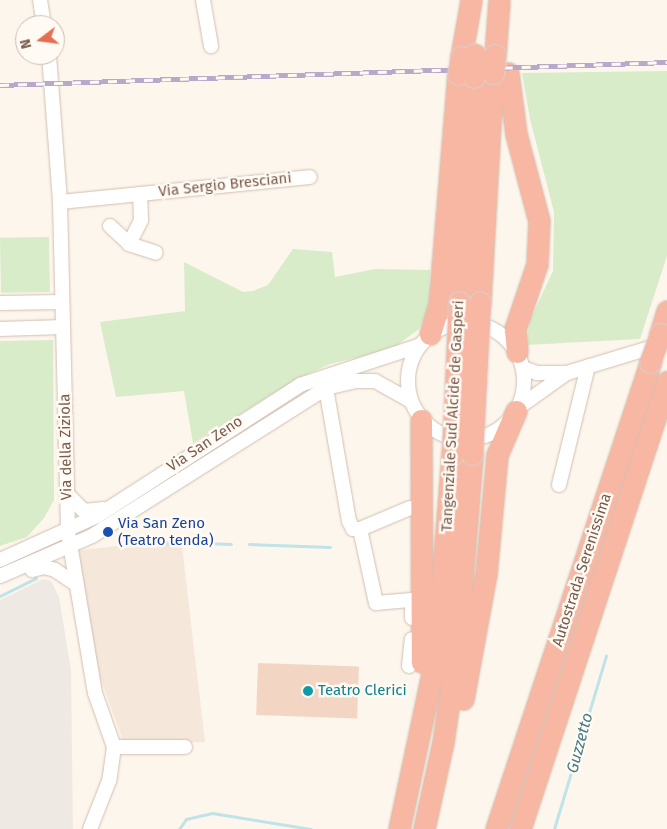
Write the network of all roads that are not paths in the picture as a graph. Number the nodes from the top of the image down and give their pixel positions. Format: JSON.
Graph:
{"nodes":[{"id":1,"x":40,"y":0,"type":"edge"},
{"id":2,"x":204,"y":0,"type":"edge"},
{"id":3,"x":471,"y":0,"type":"edge"},
{"id":4,"x":477,"y":0,"type":"edge"},
{"id":5,"x":498,"y":3,"type":"edge"},
{"id":6,"x":42,"y":15,"type":"edge"},
{"id":7,"x":211,"y":46,"type":"dead end"},
{"id":8,"x":50,"y":65,"type":"edge"},
{"id":9,"x":484,"y":65,"type":"junction"},
{"id":10,"x":310,"y":177,"type":"dead end"},
{"id":11,"x":140,"y":194,"type":"junction"},
{"id":12,"x":60,"y":202,"type":"junction"},
{"id":13,"x":110,"y":226,"type":"dead end"},
{"id":14,"x":129,"y":244,"type":"junction"},
{"id":15,"x":156,"y":253,"type":"dead end"},
{"id":16,"x":62,"y":302,"type":"junction"},
{"id":17,"x":0,"y":303,"type":"edge"},
{"id":18,"x":667,"y":311,"type":"edge"},
{"id":19,"x":63,"y":327,"type":"junction"},
{"id":20,"x":0,"y":328,"type":"edge"},
{"id":21,"x":663,"y":338,"type":"edge"},
{"id":22,"x":424,"y":340,"type":"junction"},
{"id":23,"x":520,"y":360,"type":"junction"},
{"id":24,"x":588,"y":366,"type":"junction"},
{"id":25,"x":566,"y":373,"type":"junction"},
{"id":26,"x":667,"y":382,"type":"edge"},
{"id":27,"x":326,"y":388,"type":"junction"},
{"id":28,"x":411,"y":401,"type":"junction"},
{"id":29,"x":517,"y":409,"type":"junction"},
{"id":30,"x":421,"y":420,"type":"junction"},
{"id":31,"x":462,"y":454,"type":"junction"},
{"id":32,"x":559,"y":485,"type":"dead end"},
{"id":33,"x":67,"y":494,"type":"junction"},
{"id":34,"x":112,"y":506,"type":"junction"},
{"id":35,"x":410,"y":508,"type":"dead end"},
{"id":36,"x":360,"y":529,"type":"junction"},
{"id":37,"x":68,"y":532,"type":"junction"},
{"id":38,"x":70,"y":548,"type":"junction"},
{"id":39,"x":0,"y":560,"type":"edge"},
{"id":40,"x":0,"y":576,"type":"edge"},
{"id":41,"x":0,"y":580,"type":"edge"},
{"id":42,"x":76,"y":584,"type":"junction"},
{"id":43,"x":409,"y":666,"type":"dead end"},
{"id":44,"x":443,"y":742,"type":"junction"},
{"id":45,"x":114,"y":747,"type":"junction"},
{"id":46,"x":185,"y":747,"type":"dead end"},
{"id":47,"x":417,"y":749,"type":"junction"},
{"id":48,"x":90,"y":829,"type":"edge"},
{"id":49,"x":399,"y":829,"type":"edge"},
{"id":50,"x":424,"y":829,"type":"edge"},
{"id":51,"x":496,"y":829,"type":"edge"},
{"id":52,"x":520,"y":829,"type":"edge"}],
"edges":[{"from":1,"to":6,"type":"street"},
{"from":2,"to":7,"type":"street"},
{"from":3,"to":9,"type":"highway"},
{"from":4,"to":9,"type":"highway","name":"Tangenziale Sud Alcide de Gasperi"},
{"from":5,"to":9,"type":"highway","name":"Tangenziale Sud Alcide de Gasperi"},
{"from":8,"to":12,"type":"street","name":"Via della Ziziola"},
{"from":9,"to":22,"type":"highway"},
{"from":9,"to":23,"type":"highway"},
{"from":9,"to":31,"type":"highway","name":"Tangenziale Sud Alcide de Gasperi","bridge":true},
{"from":10,"to":11,"type":"street","name":"Via Sergio Bresciani"},
{"from":11,"to":12,"type":"street","name":"Via Sergio Bresciani"},
{"from":11,"to":14,"type":"street","name":"Via Sergio Bresciani"},
{"from":12,"to":16,"type":"street","name":"Via della Ziziola"},
{"from":13,"to":14,"type":"street"},
{"from":14,"to":15,"type":"street"},
{"from":16,"to":17,"type":"street"},
{"from":16,"to":19,"type":"street","name":"Via della Ziziola"},
{"from":18,"to":21,"type":"highway","name":"Autostrada Serenissima"},
{"from":19,"to":20,"type":"street"},
{"from":19,"to":33,"type":"street","name":"Via della Ziziola"},
{"from":21,"to":24,"type":"street"},
{"from":21,"to":51,"type":"highway","name":"Autostrada Serenissima","bridge":true},
{"from":22,"to":23,"type":"street","name":"Via San Zeno"},
{"from":22,"to":28,"type":"street"},
{"from":22,"to":34,"type":"street","name":"Via San Zeno"},
{"from":23,"to":25,"type":"street"},
{"from":23,"to":29,"type":"street"},
{"from":24,"to":25,"type":"street"},
{"from":24,"to":32,"type":"street"},
{"from":25,"to":29,"type":"street"},
{"from":26,"to":52,"type":"highway","name":"Autostrada Serenissima"},
{"from":27,"to":28,"type":"street","name":"Via San Zeno"},
{"from":27,"to":36,"type":"street"},
{"from":27,"to":38,"type":"street","name":"Via San Zeno"},
{"from":28,"to":30,"type":"street"},
{"from":29,"to":30,"type":"street"},
{"from":29,"to":44,"type":"highway"},
{"from":30,"to":47,"type":"highway"},
{"from":31,"to":44,"type":"highway","name":"Tangenziale Sud Alcide de Gasperi"},
{"from":31,"to":47,"type":"highway","name":"Tangenziale Sud Alcide de Gasperi"},
{"from":33,"to":34,"type":"street"},
{"from":33,"to":37,"type":"street","name":"Via della Ziziola"},
{"from":34,"to":37,"type":"street","name":"Via San Zeno"},
{"from":35,"to":36,"type":"street"},
{"from":36,"to":43,"type":"street"},
{"from":37,"to":38,"type":"street","name":"Via della Ziziola"},
{"from":37,"to":39,"type":"street","name":"Via San Zeno"},
{"from":38,"to":40,"type":"street","name":"Via San Zeno"},
{"from":38,"to":42,"type":"street","name":"Via della Ziziola"},
{"from":41,"to":42,"type":"street"},
{"from":42,"to":45,"type":"street","name":"Via della Ziziola"},
{"from":44,"to":50,"type":"highway","name":"Tangenziale Sud Alcide de Gasperi"},
{"from":45,"to":46,"type":"street"},
{"from":45,"to":48,"type":"street","name":"Via della Ziziola"},
{"from":47,"to":49,"type":"highway","name":"Tangenziale Sud Alcide de Gasperi"}]}
